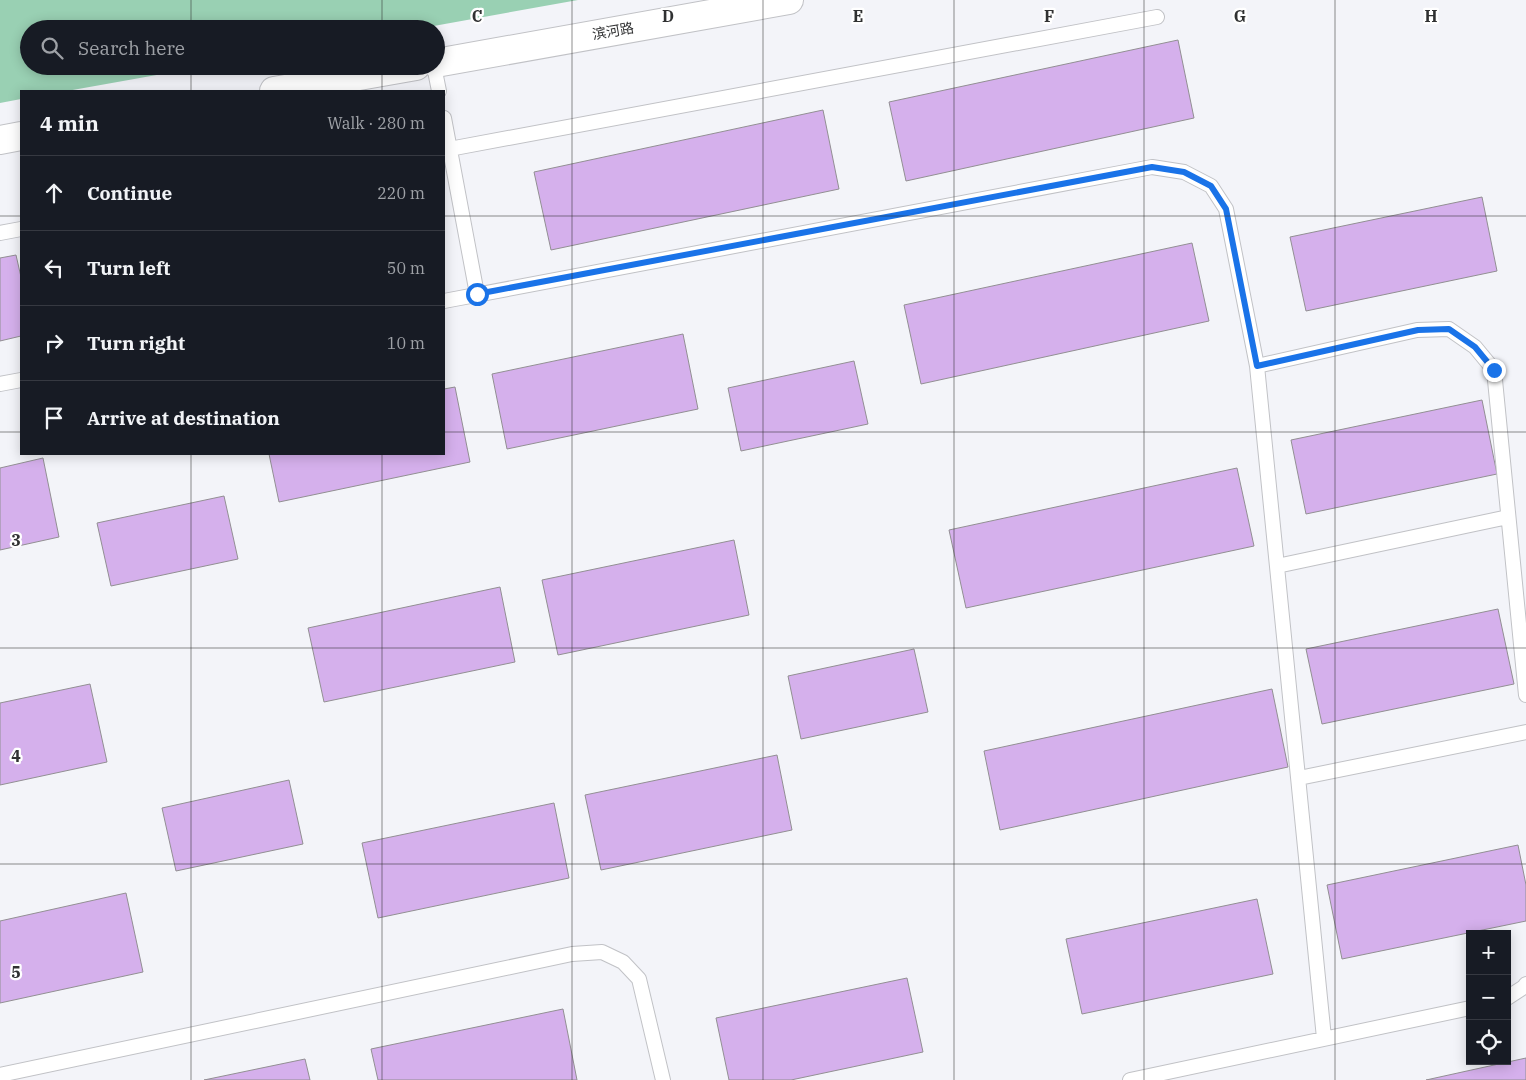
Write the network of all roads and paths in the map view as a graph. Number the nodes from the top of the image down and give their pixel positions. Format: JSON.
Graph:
{"nodes":[{"id":1,"x":789,"y":0,"type":"edge"},
{"id":2,"x":1157,"y":18,"type":"dead end"},
{"id":3,"x":445,"y":61,"type":"edge"},
{"id":4,"x":365,"y":75,"type":"edge"},
{"id":5,"x":435,"y":75,"type":"edge"},
{"id":6,"x":280,"y":90,"type":"edge"},
{"id":7,"x":438,"y":90,"type":"edge"},
{"id":8,"x":445,"y":129,"type":"edge"},
{"id":9,"x":20,"y":136,"type":"edge"},
{"id":10,"x":0,"y":140,"type":"edge"},
{"id":11,"x":447,"y":150,"type":"edge"},
{"id":12,"x":20,"y":229,"type":"edge"},
{"id":13,"x":0,"y":233,"type":"edge"},
{"id":14,"x":477,"y":294,"type":"junction"},
{"id":15,"x":445,"y":301,"type":"edge"},
{"id":16,"x":1257,"y":366,"type":"junction"},
{"id":17,"x":20,"y":380,"type":"edge"},
{"id":18,"x":0,"y":384,"type":"edge"},
{"id":19,"x":1508,"y":517,"type":"junction"},
{"id":20,"x":1277,"y":566,"type":"junction"},
{"id":21,"x":1526,"y":695,"type":"edge"},
{"id":22,"x":1526,"y":732,"type":"edge"},
{"id":23,"x":1298,"y":778,"type":"junction"},
{"id":24,"x":1526,"y":984,"type":"edge"},
{"id":25,"x":1511,"y":995,"type":"edge"},
{"id":26,"x":1466,"y":1009,"type":"edge"},
{"id":27,"x":1324,"y":1038,"type":"junction"},
{"id":28,"x":0,"y":1075,"type":"edge"},
{"id":29,"x":663,"y":1080,"type":"edge"},
{"id":30,"x":1130,"y":1080,"type":"edge"}],
"edges":[{"from":1,"to":3,"type":"street","name":"滨河路"},
{"from":2,"to":11,"type":"lane"},
{"from":4,"to":6,"type":"street"},
{"from":5,"to":7,"type":"lane"},
{"from":8,"to":11,"type":"lane"},
{"from":9,"to":10,"type":"street"},
{"from":11,"to":14,"type":"lane"},
{"from":12,"to":13,"type":"lane"},
{"from":14,"to":15,"type":"lane"},
{"from":14,"to":16,"type":"lane"},
{"from":16,"to":19,"type":"lane"},
{"from":16,"to":20,"type":"lane"},
{"from":17,"to":18,"type":"lane"},
{"from":19,"to":20,"type":"lane"},
{"from":19,"to":21,"type":"lane"},
{"from":20,"to":23,"type":"lane"},
{"from":22,"to":23,"type":"lane"},
{"from":23,"to":27,"type":"lane"},
{"from":24,"to":25,"type":"lane"},
{"from":26,"to":27,"type":"lane"},
{"from":27,"to":30,"type":"lane"},
{"from":28,"to":29,"type":"lane"}]}
